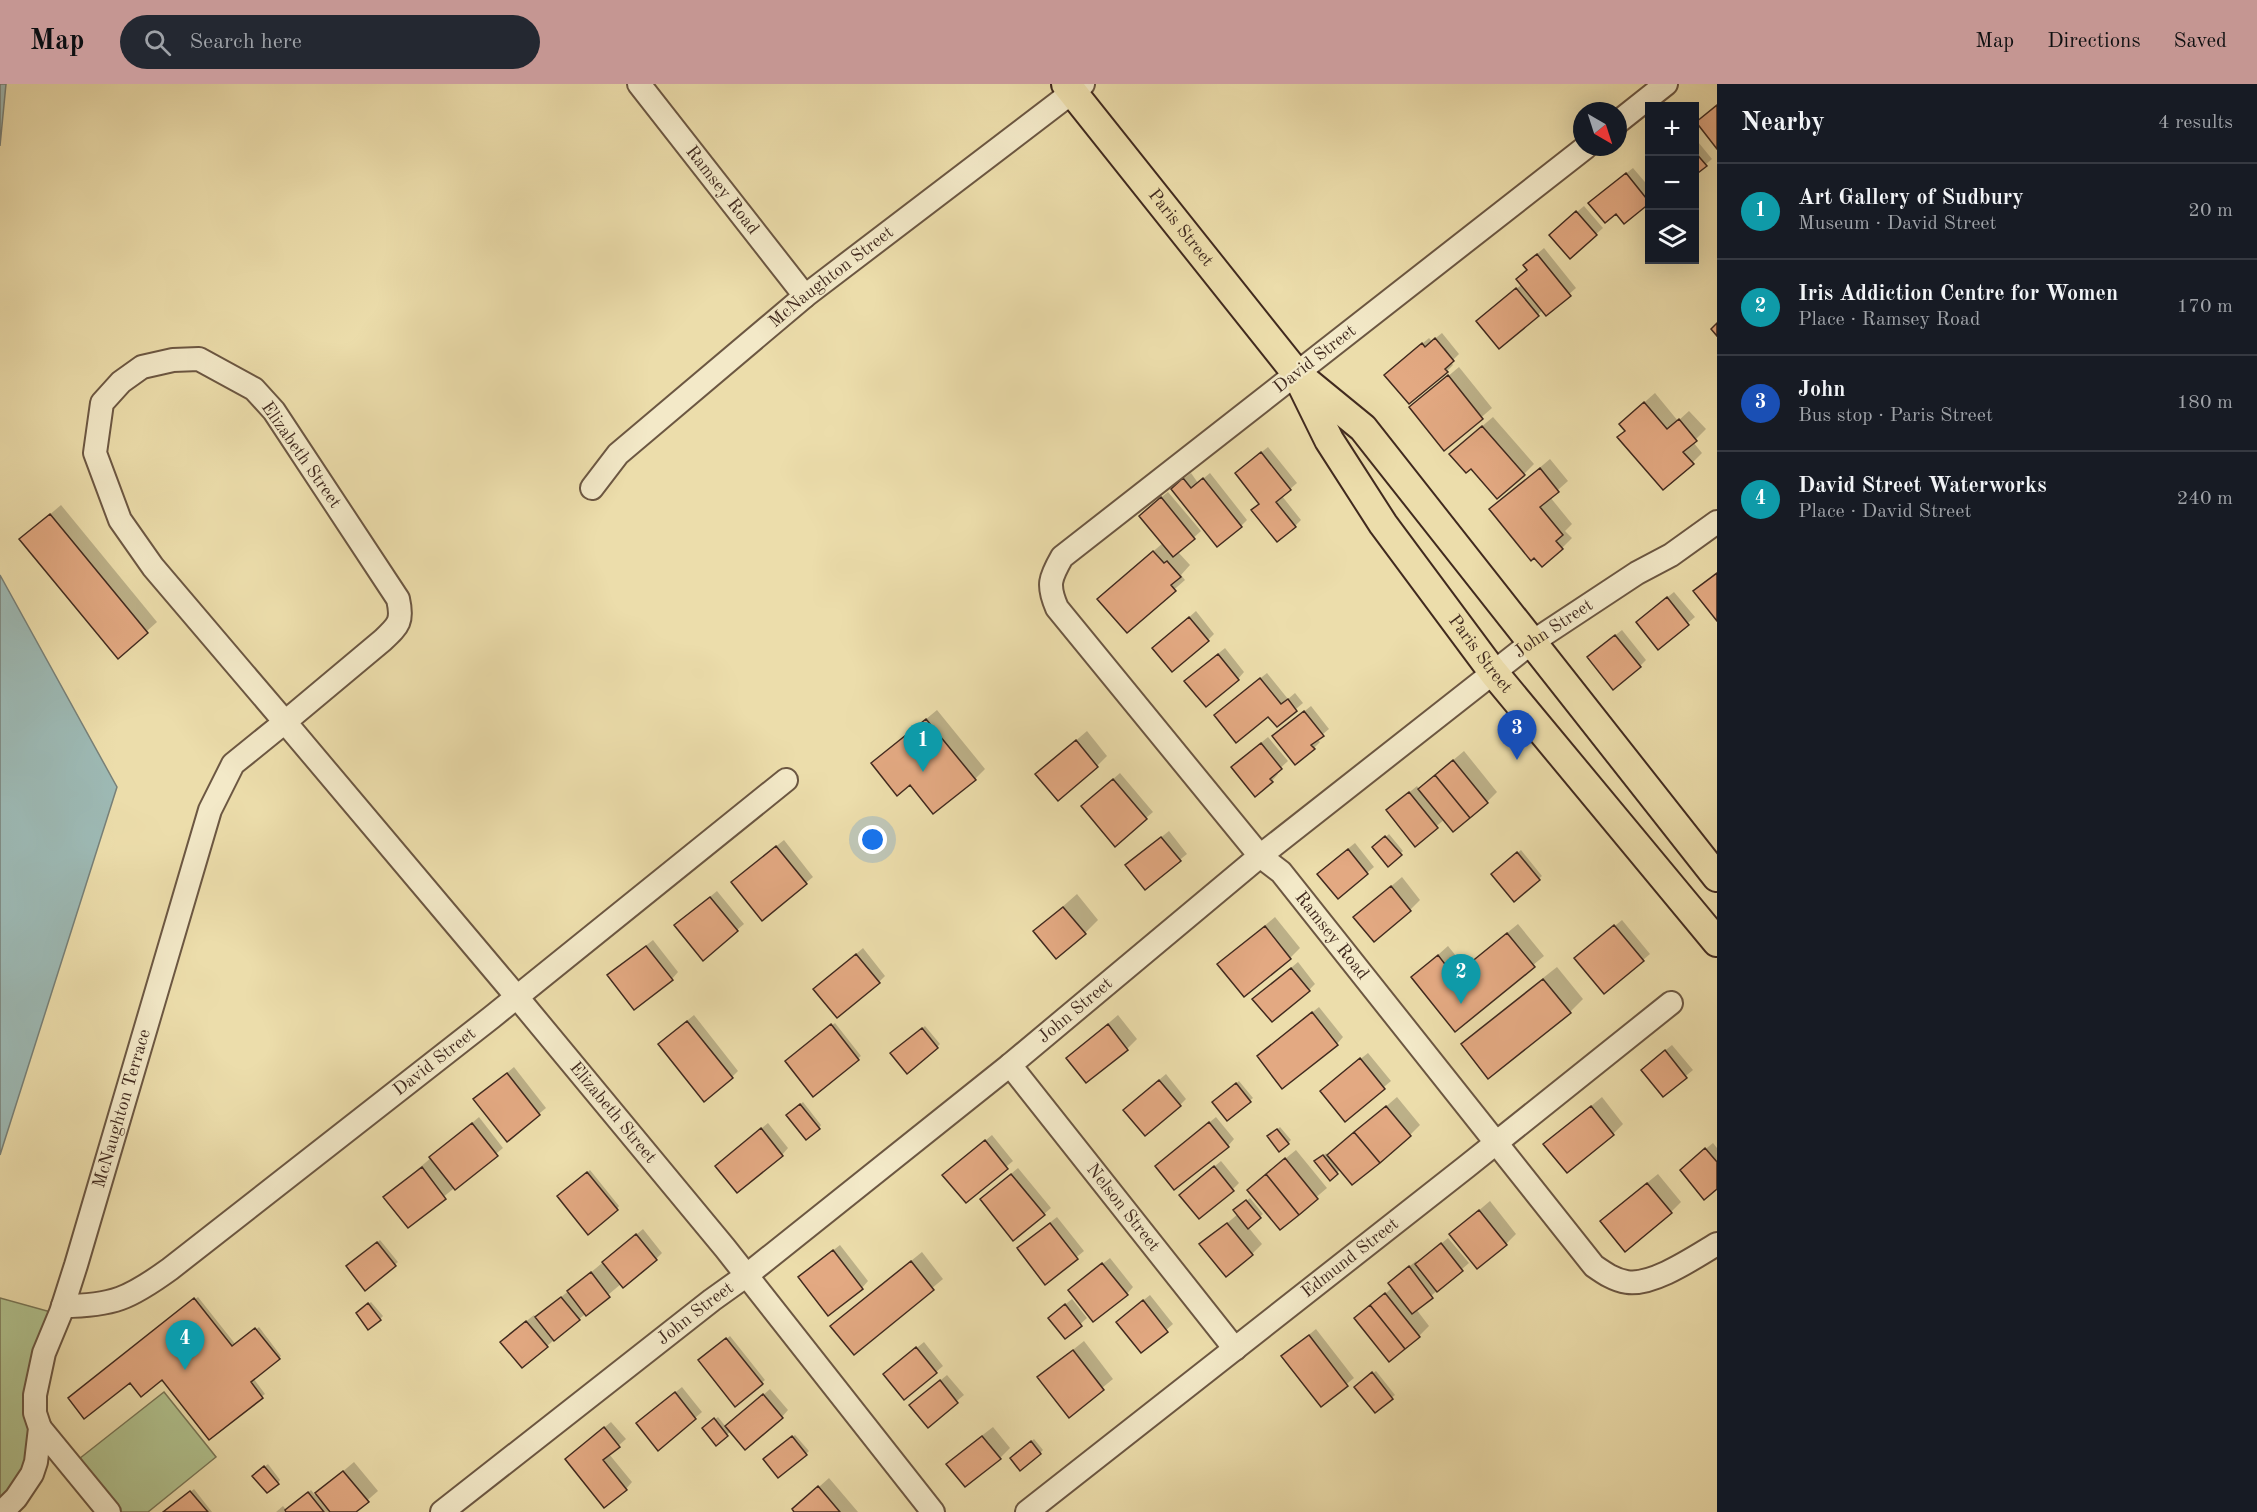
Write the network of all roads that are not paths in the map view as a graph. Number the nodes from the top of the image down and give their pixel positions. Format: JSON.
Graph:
{"nodes":[{"id":1,"x":639,"y":84,"type":"edge"},
{"id":2,"x":1666,"y":84,"type":"edge"},
{"id":3,"x":1074,"y":87,"type":"edge"},
{"id":4,"x":1627,"y":115,"type":"edge"},
{"id":5,"x":1575,"y":156,"type":"edge"},
{"id":6,"x":805,"y":296,"type":"junction"},
{"id":7,"x":1297,"y":374,"type":"junction"},
{"id":8,"x":592,"y":488,"type":"dead end"},
{"id":9,"x":1717,"y":522,"type":"edge"},
{"id":10,"x":1051,"y":576,"type":"joint"},
{"id":11,"x":1531,"y":642,"type":"junction"},
{"id":12,"x":1493,"y":672,"type":"junction"},
{"id":13,"x":285,"y":722,"type":"junction"},
{"id":14,"x":786,"y":780,"type":"dead end"},
{"id":15,"x":1260,"y":856,"type":"junction"},
{"id":16,"x":1717,"y":877,"type":"edge"},
{"id":17,"x":1717,"y":942,"type":"edge"},
{"id":18,"x":517,"y":997,"type":"junction"},
{"id":19,"x":1671,"y":1003,"type":"dead end"},
{"id":20,"x":1010,"y":1065,"type":"junction"},
{"id":21,"x":1496,"y":1143,"type":"junction"},
{"id":22,"x":1717,"y":1244,"type":"edge"},
{"id":23,"x":747,"y":1275,"type":"junction"},
{"id":24,"x":63,"y":1306,"type":"junction"},
{"id":25,"x":1235,"y":1349,"type":"junction"},
{"id":26,"x":40,"y":1428,"type":"junction"},
{"id":27,"x":2,"y":1512,"type":"edge"},
{"id":28,"x":109,"y":1512,"type":"edge"},
{"id":29,"x":442,"y":1512,"type":"edge"},
{"id":30,"x":933,"y":1512,"type":"edge"},
{"id":31,"x":1027,"y":1512,"type":"edge"}],
"edges":[{"from":1,"to":6,"type":"street","name":"Ramsey Road"},
{"from":2,"to":4,"type":"street"},
{"from":3,"to":6,"type":"street","name":"McNaughton Street"},
{"from":3,"to":7,"type":"main road","name":"Paris Street"},
{"from":5,"to":7,"type":"street","name":"David Street"},
{"from":6,"to":8,"type":"street","name":"McNaughton Street"},
{"from":7,"to":10,"type":"street","name":"David Street"},
{"from":7,"to":11,"type":"main road","name":"Paris Street"},
{"from":7,"to":12,"type":"main road","name":"Paris Street"},
{"from":9,"to":11,"type":"street","name":"John Street"},
{"from":10,"to":15,"type":"street","name":"Ramsey Road"},
{"from":11,"to":12,"type":"street","name":"John Street"},
{"from":11,"to":16,"type":"main road","name":"Paris Street"},
{"from":12,"to":15,"type":"street","name":"John Street"},
{"from":12,"to":17,"type":"main road","name":"Paris Street"},
{"from":13,"to":13,"type":"street","name":"Elizabeth Street"},
{"from":13,"to":18,"type":"street","name":"Elizabeth Street"},
{"from":13,"to":24,"type":"street","name":"McNaughton Terrace"},
{"from":14,"to":18,"type":"street","name":"David Street"},
{"from":15,"to":20,"type":"street","name":"John Street"},
{"from":15,"to":21,"type":"street","name":"Ramsey Road"},
{"from":18,"to":23,"type":"street","name":"Elizabeth Street"},
{"from":18,"to":24,"type":"street","name":"David Street"},
{"from":19,"to":21,"type":"street","name":"Edmund Street"},
{"from":20,"to":23,"type":"street","name":"John Street"},
{"from":20,"to":25,"type":"street","name":"Nelson Street"},
{"from":21,"to":22,"type":"street","name":"Ramsey Road"},
{"from":21,"to":25,"type":"street","name":"Edmund Street"},
{"from":23,"to":29,"type":"street","name":"John Street"},
{"from":23,"to":30,"type":"street","name":"Elizabeth Street"},
{"from":24,"to":26,"type":"street","name":"McNaughton Terrace"},
{"from":25,"to":31,"type":"street","name":"Edmund Street"},
{"from":26,"to":27,"type":"street","name":"McNaughton Terrace"},
{"from":26,"to":28,"type":"street"}]}
